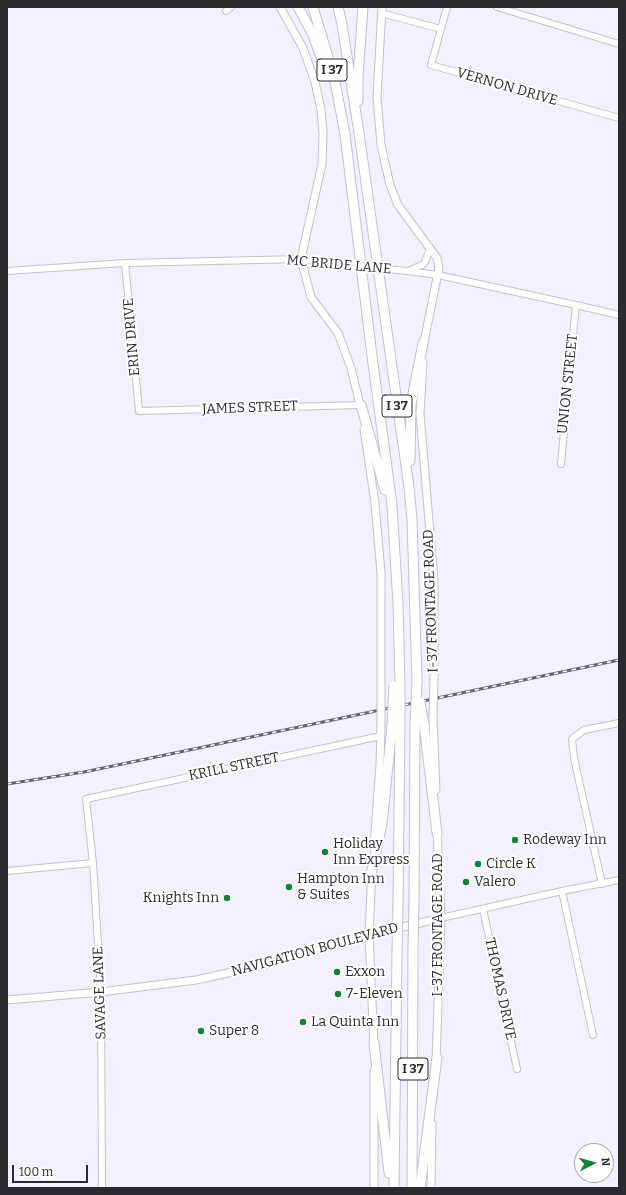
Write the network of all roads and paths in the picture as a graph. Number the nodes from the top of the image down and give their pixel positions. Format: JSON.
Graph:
{"nodes":[{"id":1,"x":280,"y":7,"type":"edge"},
{"id":2,"x":298,"y":7,"type":"edge"},
{"id":3,"x":313,"y":7,"type":"edge"},
{"id":4,"x":338,"y":7,"type":"edge"},
{"id":5,"x":363,"y":7,"type":"edge"},
{"id":6,"x":447,"y":7,"type":"edge"},
{"id":7,"x":497,"y":7,"type":"edge"},
{"id":8,"x":382,"y":10,"type":"edge"},
{"id":9,"x":441,"y":29,"type":"junction"},
{"id":10,"x":619,"y":44,"type":"edge"},
{"id":11,"x":619,"y":118,"type":"edge"},
{"id":12,"x":359,"y":133,"type":"junction"},
{"id":13,"x":345,"y":134,"type":"junction"},
{"id":14,"x":430,"y":248,"type":"junction"},
{"id":15,"x":301,"y":259,"type":"junction"},
{"id":16,"x":125,"y":263,"type":"junction"},
{"id":17,"x":7,"y":271,"type":"edge"},
{"id":18,"x":407,"y":271,"type":"junction"},
{"id":19,"x":438,"y":275,"type":"junction"},
{"id":20,"x":576,"y":305,"type":"junction"},
{"id":21,"x":619,"y":316,"type":"edge"},
{"id":22,"x":424,"y":343,"type":"junction"},
{"id":23,"x":361,"y":405,"type":"junction"},
{"id":24,"x":139,"y":411,"type":"joint"},
{"id":25,"x":561,"y":464,"type":"dead end"},
{"id":26,"x":409,"y":487,"type":"junction"},
{"id":27,"x":396,"y":572,"type":"junction"},
{"id":28,"x":619,"y":723,"type":"edge"},
{"id":29,"x":396,"y":725,"type":"junction"},
{"id":30,"x":419,"y":725,"type":"junction"},
{"id":31,"x":380,"y":736,"type":"junction"},
{"id":32,"x":86,"y":799,"type":"joint"},
{"id":33,"x":437,"y":833,"type":"junction"},
{"id":34,"x":93,"y":863,"type":"junction"},
{"id":35,"x":7,"y":871,"type":"edge"},
{"id":36,"x":372,"y":874,"type":"junction"},
{"id":37,"x":619,"y":880,"type":"edge"},
{"id":38,"x":602,"y":884,"type":"junction"},
{"id":39,"x":562,"y":891,"type":"junction"},
{"id":40,"x":483,"y":909,"type":"junction"},
{"id":41,"x":441,"y":918,"type":"junction"},
{"id":42,"x":369,"y":936,"type":"junction"},
{"id":43,"x":101,"y":992,"type":"junction"},
{"id":44,"x":7,"y":1000,"type":"edge"},
{"id":45,"x":593,"y":1035,"type":"dead end"},
{"id":46,"x":374,"y":1043,"type":"junction"},
{"id":47,"x":437,"y":1058,"type":"junction"},
{"id":48,"x":516,"y":1069,"type":"dead end"},
{"id":49,"x":102,"y":1188,"type":"edge"},
{"id":50,"x":374,"y":1188,"type":"edge"},
{"id":51,"x":393,"y":1188,"type":"edge"},
{"id":52,"x":412,"y":1188,"type":"edge"},
{"id":53,"x":420,"y":1188,"type":"edge"},
{"id":54,"x":431,"y":1188,"type":"edge"}],
"edges":[{"from":1,"to":15,"type":"main road"},
{"from":2,"to":13,"type":"highway"},
{"from":3,"to":13,"type":"highway","number":"I 37"},
{"from":4,"to":12,"type":"highway"},
{"from":5,"to":12,"type":"highway","number":"I 37"},
{"from":6,"to":9,"type":"street"},
{"from":7,"to":10,"type":"street"},
{"from":8,"to":9,"type":"street"},
{"from":8,"to":14,"type":"main road","name":"I-37 FRONTAGE ROAD"},
{"from":9,"to":11,"type":"street","name":"VERNON DRIVE"},
{"from":12,"to":26,"type":"highway","number":"I 37"},
{"from":13,"to":27,"type":"highway","number":"I 37"},
{"from":14,"to":18,"type":"street"},
{"from":14,"to":19,"type":"main road","name":"I-37 FRONTAGE ROAD"},
{"from":15,"to":16,"type":"street","name":"MC BRIDE LANE"},
{"from":15,"to":18,"type":"street","name":"MC BRIDE LANE","bridge":true},
{"from":15,"to":23,"type":"main road"},
{"from":16,"to":17,"type":"street","name":"MC BRIDE LANE"},
{"from":16,"to":24,"type":"street","name":"ERIN DRIVE"},
{"from":18,"to":19,"type":"street","name":"MC BRIDE LANE"},
{"from":19,"to":20,"type":"street","name":"MC BRIDE LANE"},
{"from":19,"to":22,"type":"main road","name":"I-37 FRONTAGE ROAD"},
{"from":20,"to":21,"type":"street","name":"MC BRIDE LANE"},
{"from":20,"to":25,"type":"street","name":"UNION STREET"},
{"from":22,"to":26,"type":"highway"},
{"from":22,"to":33,"type":"main road","name":"I-37 FRONTAGE ROAD","bridge":true},
{"from":23,"to":24,"type":"street","name":"JAMES STREET"},
{"from":23,"to":27,"type":"highway"},
{"from":23,"to":31,"type":"main road","bridge":true},
{"from":26,"to":30,"type":"highway","number":"I 37","bridge":true},
{"from":27,"to":29,"type":"highway","number":"I 37","bridge":true},
{"from":28,"to":38,"type":"street"},
{"from":29,"to":36,"type":"highway"},
{"from":29,"to":51,"type":"highway","number":"I 37","bridge":true},
{"from":30,"to":33,"type":"highway"},
{"from":30,"to":52,"type":"highway","number":"I 37","bridge":true},
{"from":31,"to":32,"type":"street","name":"KRILL STREET"},
{"from":31,"to":36,"type":"main road"},
{"from":32,"to":34,"type":"street","name":"SAVAGE LANE"},
{"from":33,"to":41,"type":"main road","name":"I-37 FRONTAGE ROAD"},
{"from":34,"to":35,"type":"street"},
{"from":34,"to":43,"type":"street","name":"SAVAGE LANE"},
{"from":36,"to":42,"type":"main road"},
{"from":37,"to":38,"type":"street","name":"NAVIGATION BOULEVARD"},
{"from":38,"to":39,"type":"street","name":"NAVIGATION BOULEVARD"},
{"from":39,"to":40,"type":"street","name":"NAVIGATION BOULEVARD"},
{"from":39,"to":45,"type":"street"},
{"from":40,"to":41,"type":"street","name":"NAVIGATION BOULEVARD"},
{"from":40,"to":48,"type":"street","name":"THOMAS DRIVE"},
{"from":41,"to":42,"type":"main road","name":"NAVIGATION BOULEVARD"},
{"from":41,"to":47,"type":"main road","name":"I-37 FRONTAGE ROAD"},
{"from":42,"to":43,"type":"main road","name":"NAVIGATION BOULEVARD"},
{"from":42,"to":46,"type":"main road"},
{"from":43,"to":44,"type":"main road","name":"NAVIGATION BOULEVARD"},
{"from":43,"to":49,"type":"street","name":"SAVAGE LANE"},
{"from":46,"to":50,"type":"main road"},
{"from":46,"to":51,"type":"highway"},
{"from":47,"to":53,"type":"highway"},
{"from":47,"to":54,"type":"main road","name":"I-37 FRONTAGE ROAD"}]}
